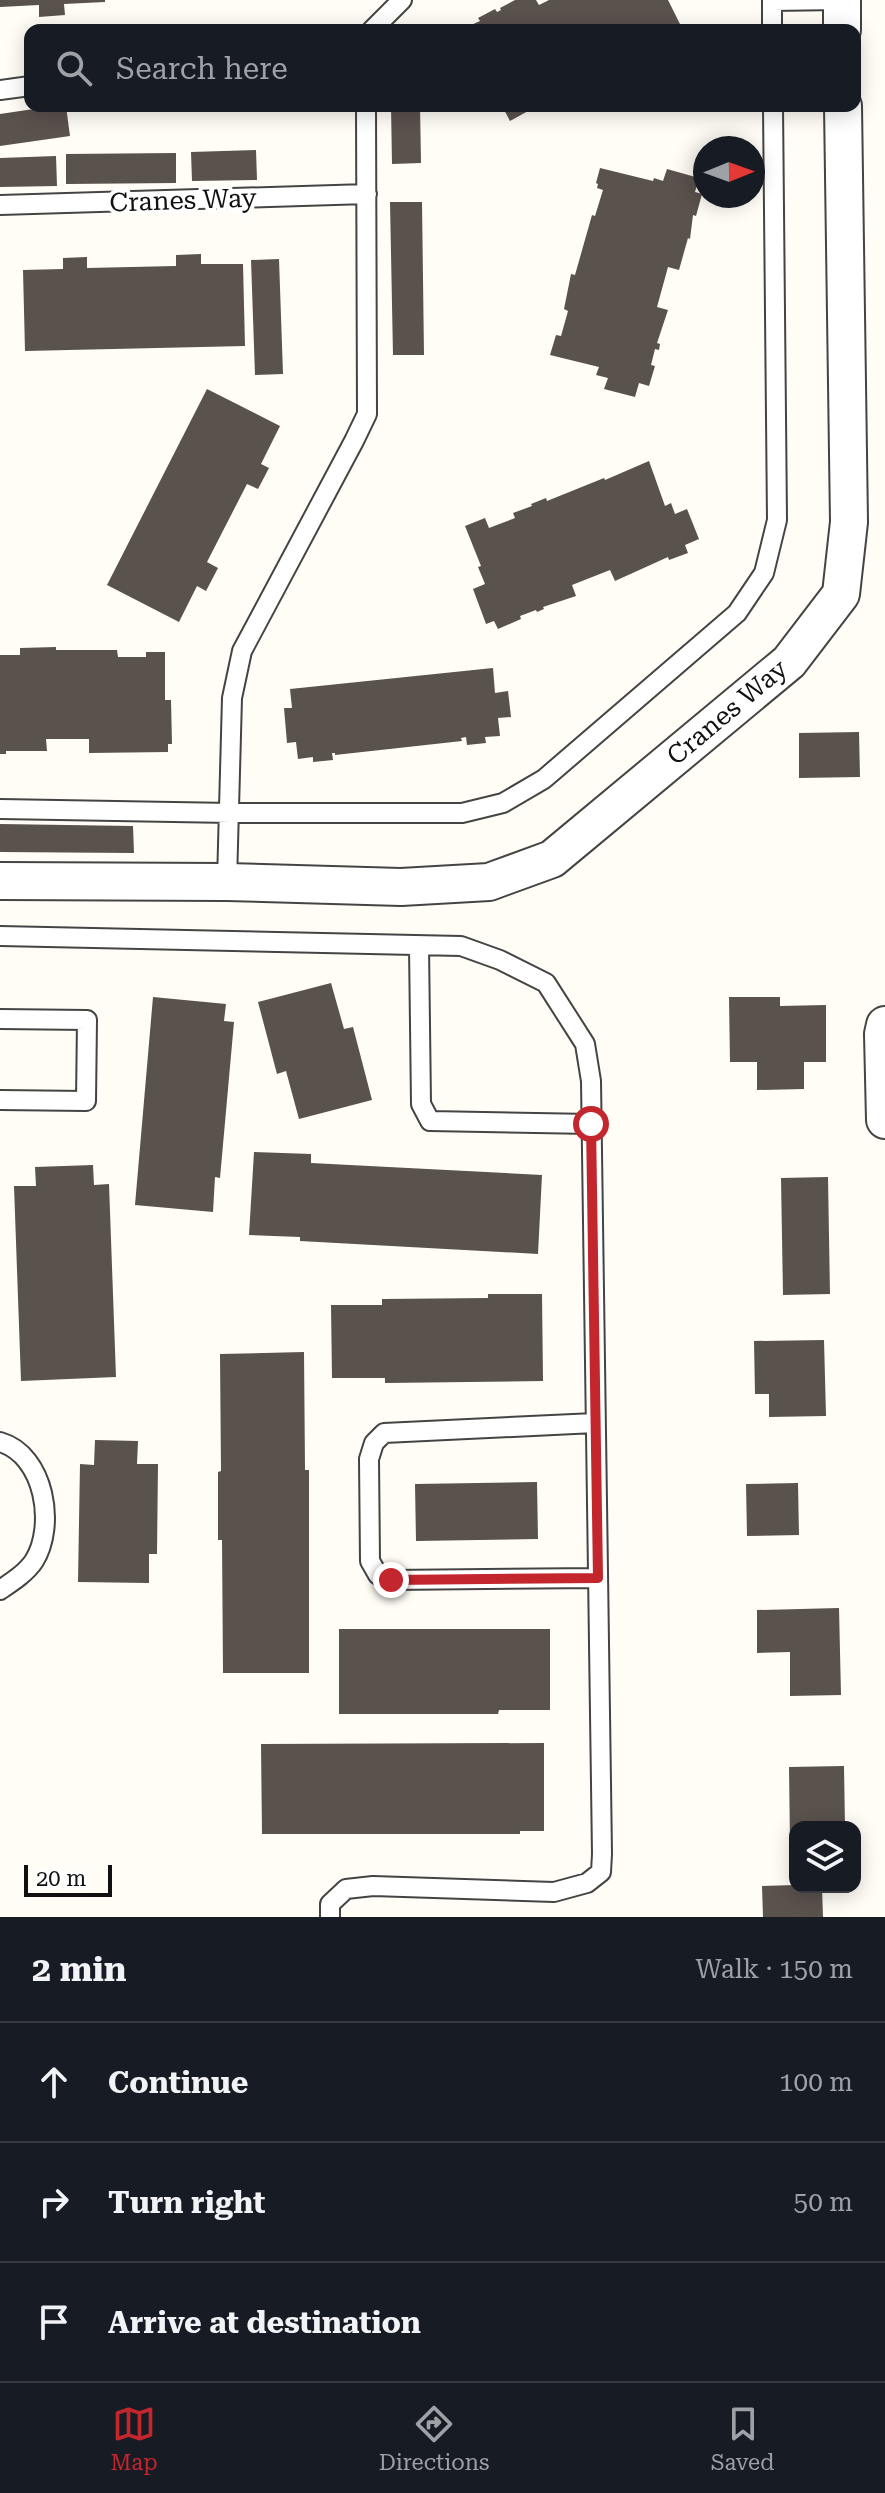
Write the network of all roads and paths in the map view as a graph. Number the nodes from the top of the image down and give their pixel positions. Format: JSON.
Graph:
{"nodes":[{"id":1,"x":402,"y":0,"type":"edge"},
{"id":2,"x":840,"y":0,"type":"edge"},
{"id":3,"x":772,"y":1,"type":"edge"},
{"id":4,"x":378,"y":24,"type":"edge"},
{"id":5,"x":772,"y":24,"type":"edge"},
{"id":6,"x":842,"y":24,"type":"edge"},
{"id":7,"x":24,"y":87,"type":"edge"},
{"id":8,"x":0,"y":90,"type":"edge"},
{"id":9,"x":366,"y":112,"type":"edge"},
{"id":10,"x":773,"y":112,"type":"edge"},
{"id":11,"x":843,"y":112,"type":"edge"},
{"id":12,"x":367,"y":194,"type":"junction"},
{"id":13,"x":0,"y":205,"type":"edge"},
{"id":14,"x":0,"y":809,"type":"edge"},
{"id":15,"x":231,"y":813,"type":"junction"},
{"id":16,"x":0,"y":881,"type":"edge"},
{"id":17,"x":227,"y":882,"type":"junction"},
{"id":18,"x":0,"y":936,"type":"edge"},
{"id":19,"x":419,"y":946,"type":"junction"},
{"id":20,"x":0,"y":1019,"type":"edge"},
{"id":21,"x":885,"y":1025,"type":"edge"},
{"id":22,"x":0,"y":1100,"type":"edge"},
{"id":23,"x":885,"y":1120,"type":"edge"},
{"id":24,"x":591,"y":1124,"type":"junction"},
{"id":25,"x":595,"y":1423,"type":"junction"},
{"id":26,"x":0,"y":1442,"type":"edge"},
{"id":27,"x":598,"y":1578,"type":"junction"},
{"id":28,"x":0,"y":1590,"type":"edge"},
{"id":29,"x":330,"y":1917,"type":"edge"}],
"edges":[{"from":1,"to":4,"type":"lane"},
{"from":2,"to":3,"type":"lane"},
{"from":2,"to":6,"type":"street"},
{"from":3,"to":5,"type":"lane"},
{"from":7,"to":8,"type":"lane"},
{"from":9,"to":12,"type":"lane"},
{"from":10,"to":15,"type":"lane"},
{"from":11,"to":17,"type":"street","name":"Cranes Way"},
{"from":12,"to":13,"type":"lane","name":"Cranes Way"},
{"from":12,"to":15,"type":"lane"},
{"from":14,"to":15,"type":"lane"},
{"from":15,"to":17,"type":"lane"},
{"from":16,"to":17,"type":"street","name":"Cranes Way"},
{"from":18,"to":19,"type":"lane"},
{"from":19,"to":24,"type":"lane"},
{"from":19,"to":24,"type":"lane"},
{"from":20,"to":22,"type":"lane"},
{"from":21,"to":23,"type":"street"},
{"from":24,"to":25,"type":"lane"},
{"from":25,"to":27,"type":"lane"},
{"from":25,"to":27,"type":"lane"},
{"from":26,"to":28,"type":"lane"},
{"from":27,"to":29,"type":"lane"}]}
